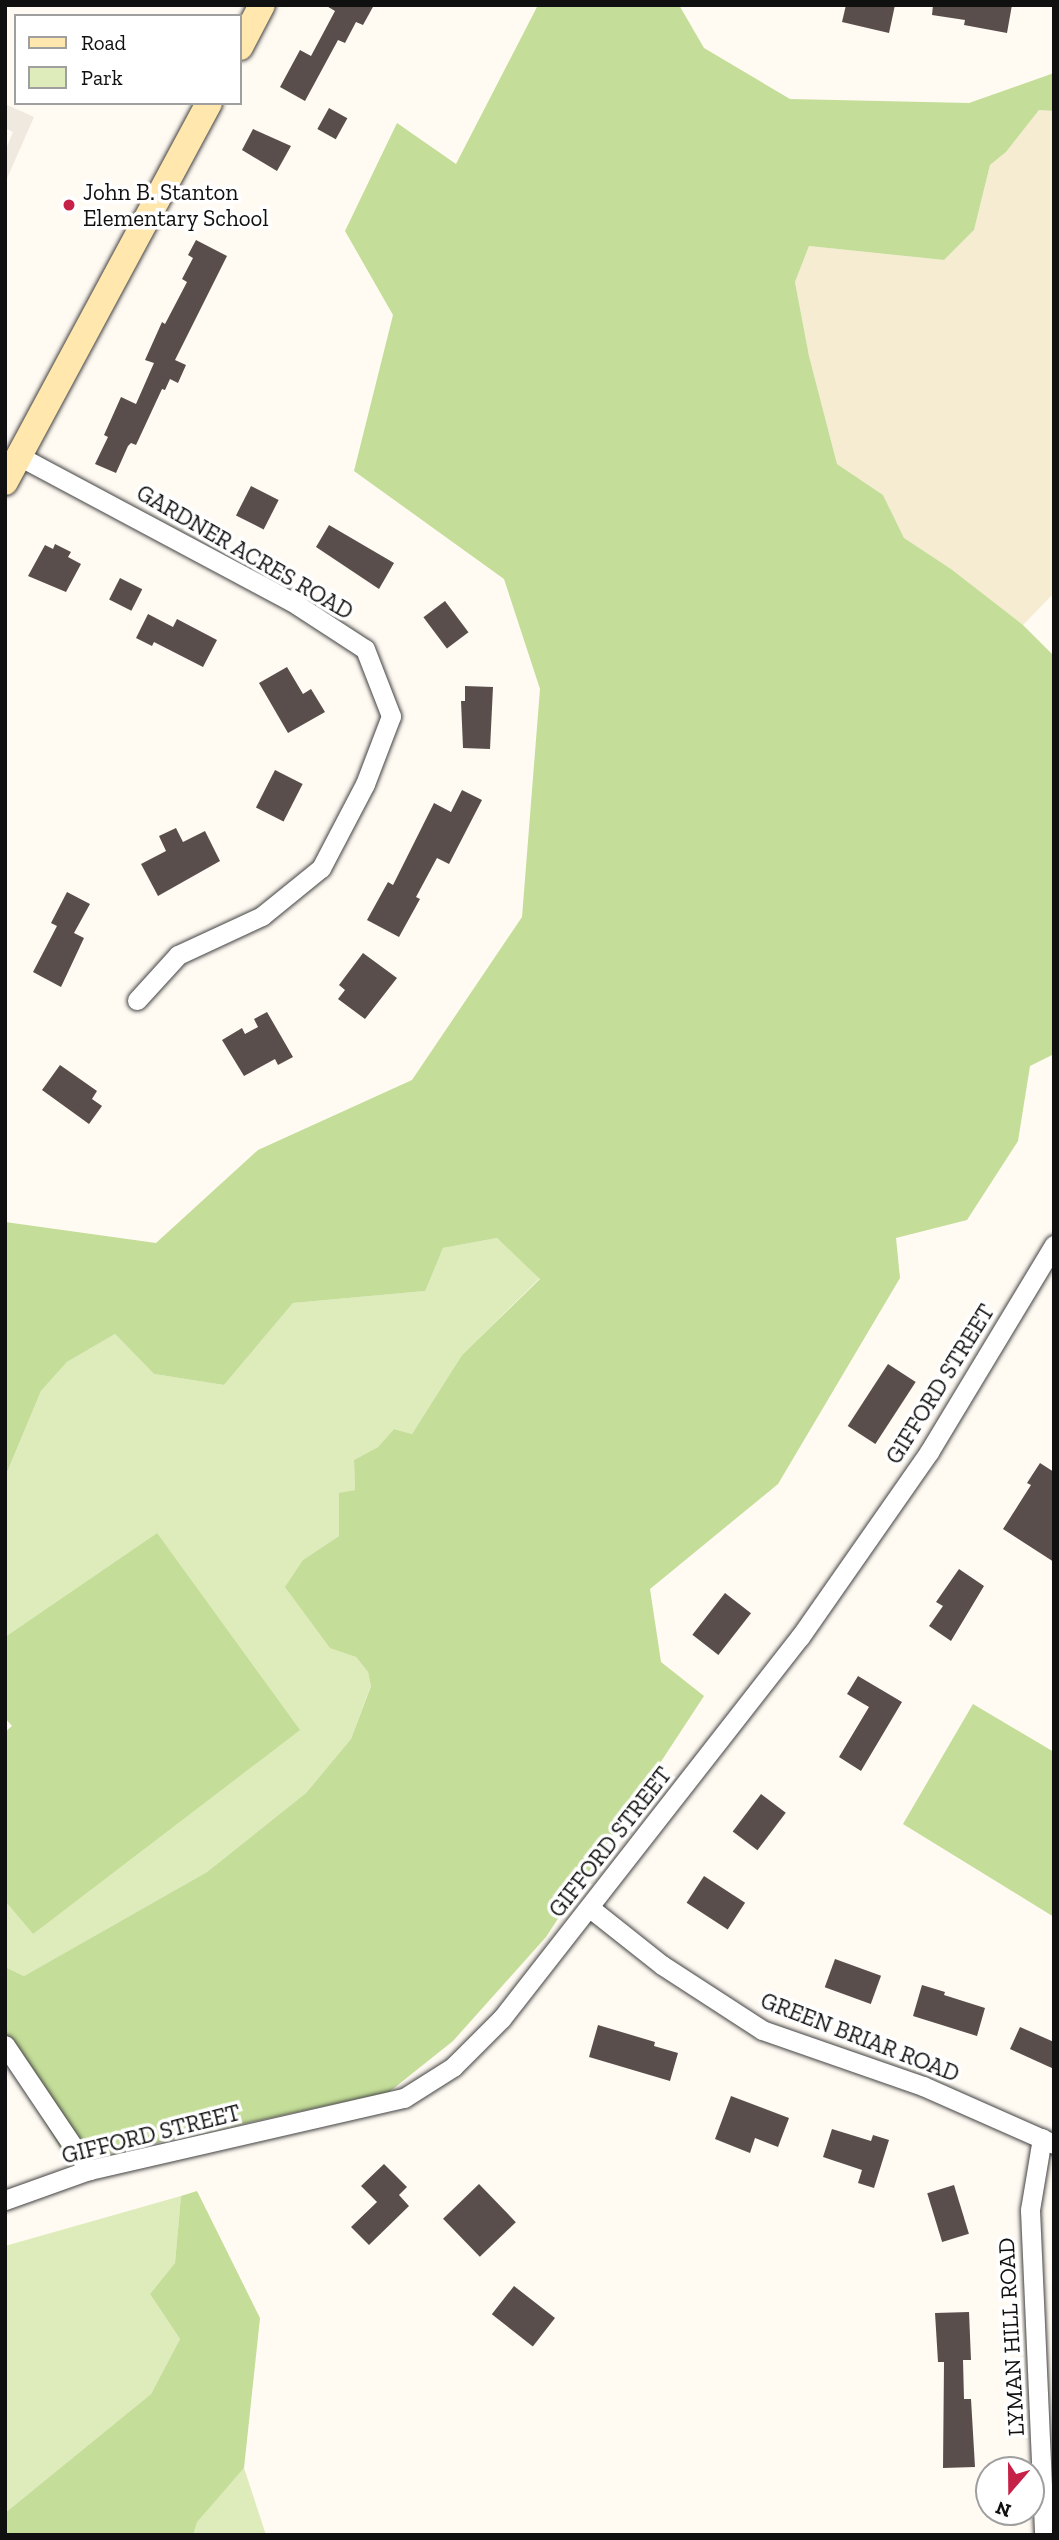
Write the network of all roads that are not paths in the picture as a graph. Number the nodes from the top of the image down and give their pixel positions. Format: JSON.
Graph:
{"nodes":[{"id":1,"x":262,"y":5,"type":"edge"},
{"id":2,"x":242,"y":43,"type":"edge"},
{"id":3,"x":208,"y":105,"type":"edge"},
{"id":4,"x":19,"y":456,"type":"junction"},
{"id":5,"x":5,"y":482,"type":"edge"},
{"id":6,"x":137,"y":1000,"type":"dead end"},
{"id":7,"x":1054,"y":1245,"type":"edge"},
{"id":8,"x":590,"y":1908,"type":"junction"},
{"id":9,"x":5,"y":2045,"type":"edge"},
{"id":10,"x":1048,"y":2141,"type":"edge"},
{"id":11,"x":89,"y":2170,"type":"junction"},
{"id":12,"x":5,"y":2200,"type":"edge"},
{"id":13,"x":1044,"y":2535,"type":"edge"}],
"edges":[{"from":1,"to":2,"type":"main road"},
{"from":3,"to":4,"type":"main road"},
{"from":4,"to":5,"type":"main road"},
{"from":4,"to":6,"type":"street","name":"GARDNER ACRES ROAD"},
{"from":7,"to":8,"type":"street","name":"GIFFORD STREET"},
{"from":8,"to":10,"type":"street","name":"GREEN BRIAR ROAD"},
{"from":8,"to":11,"type":"street","name":"GIFFORD STREET"},
{"from":9,"to":11,"type":"street"},
{"from":10,"to":13,"type":"street","name":"LYMAN HILL ROAD"},
{"from":11,"to":12,"type":"street","name":"GIFFORD STREET"}]}
